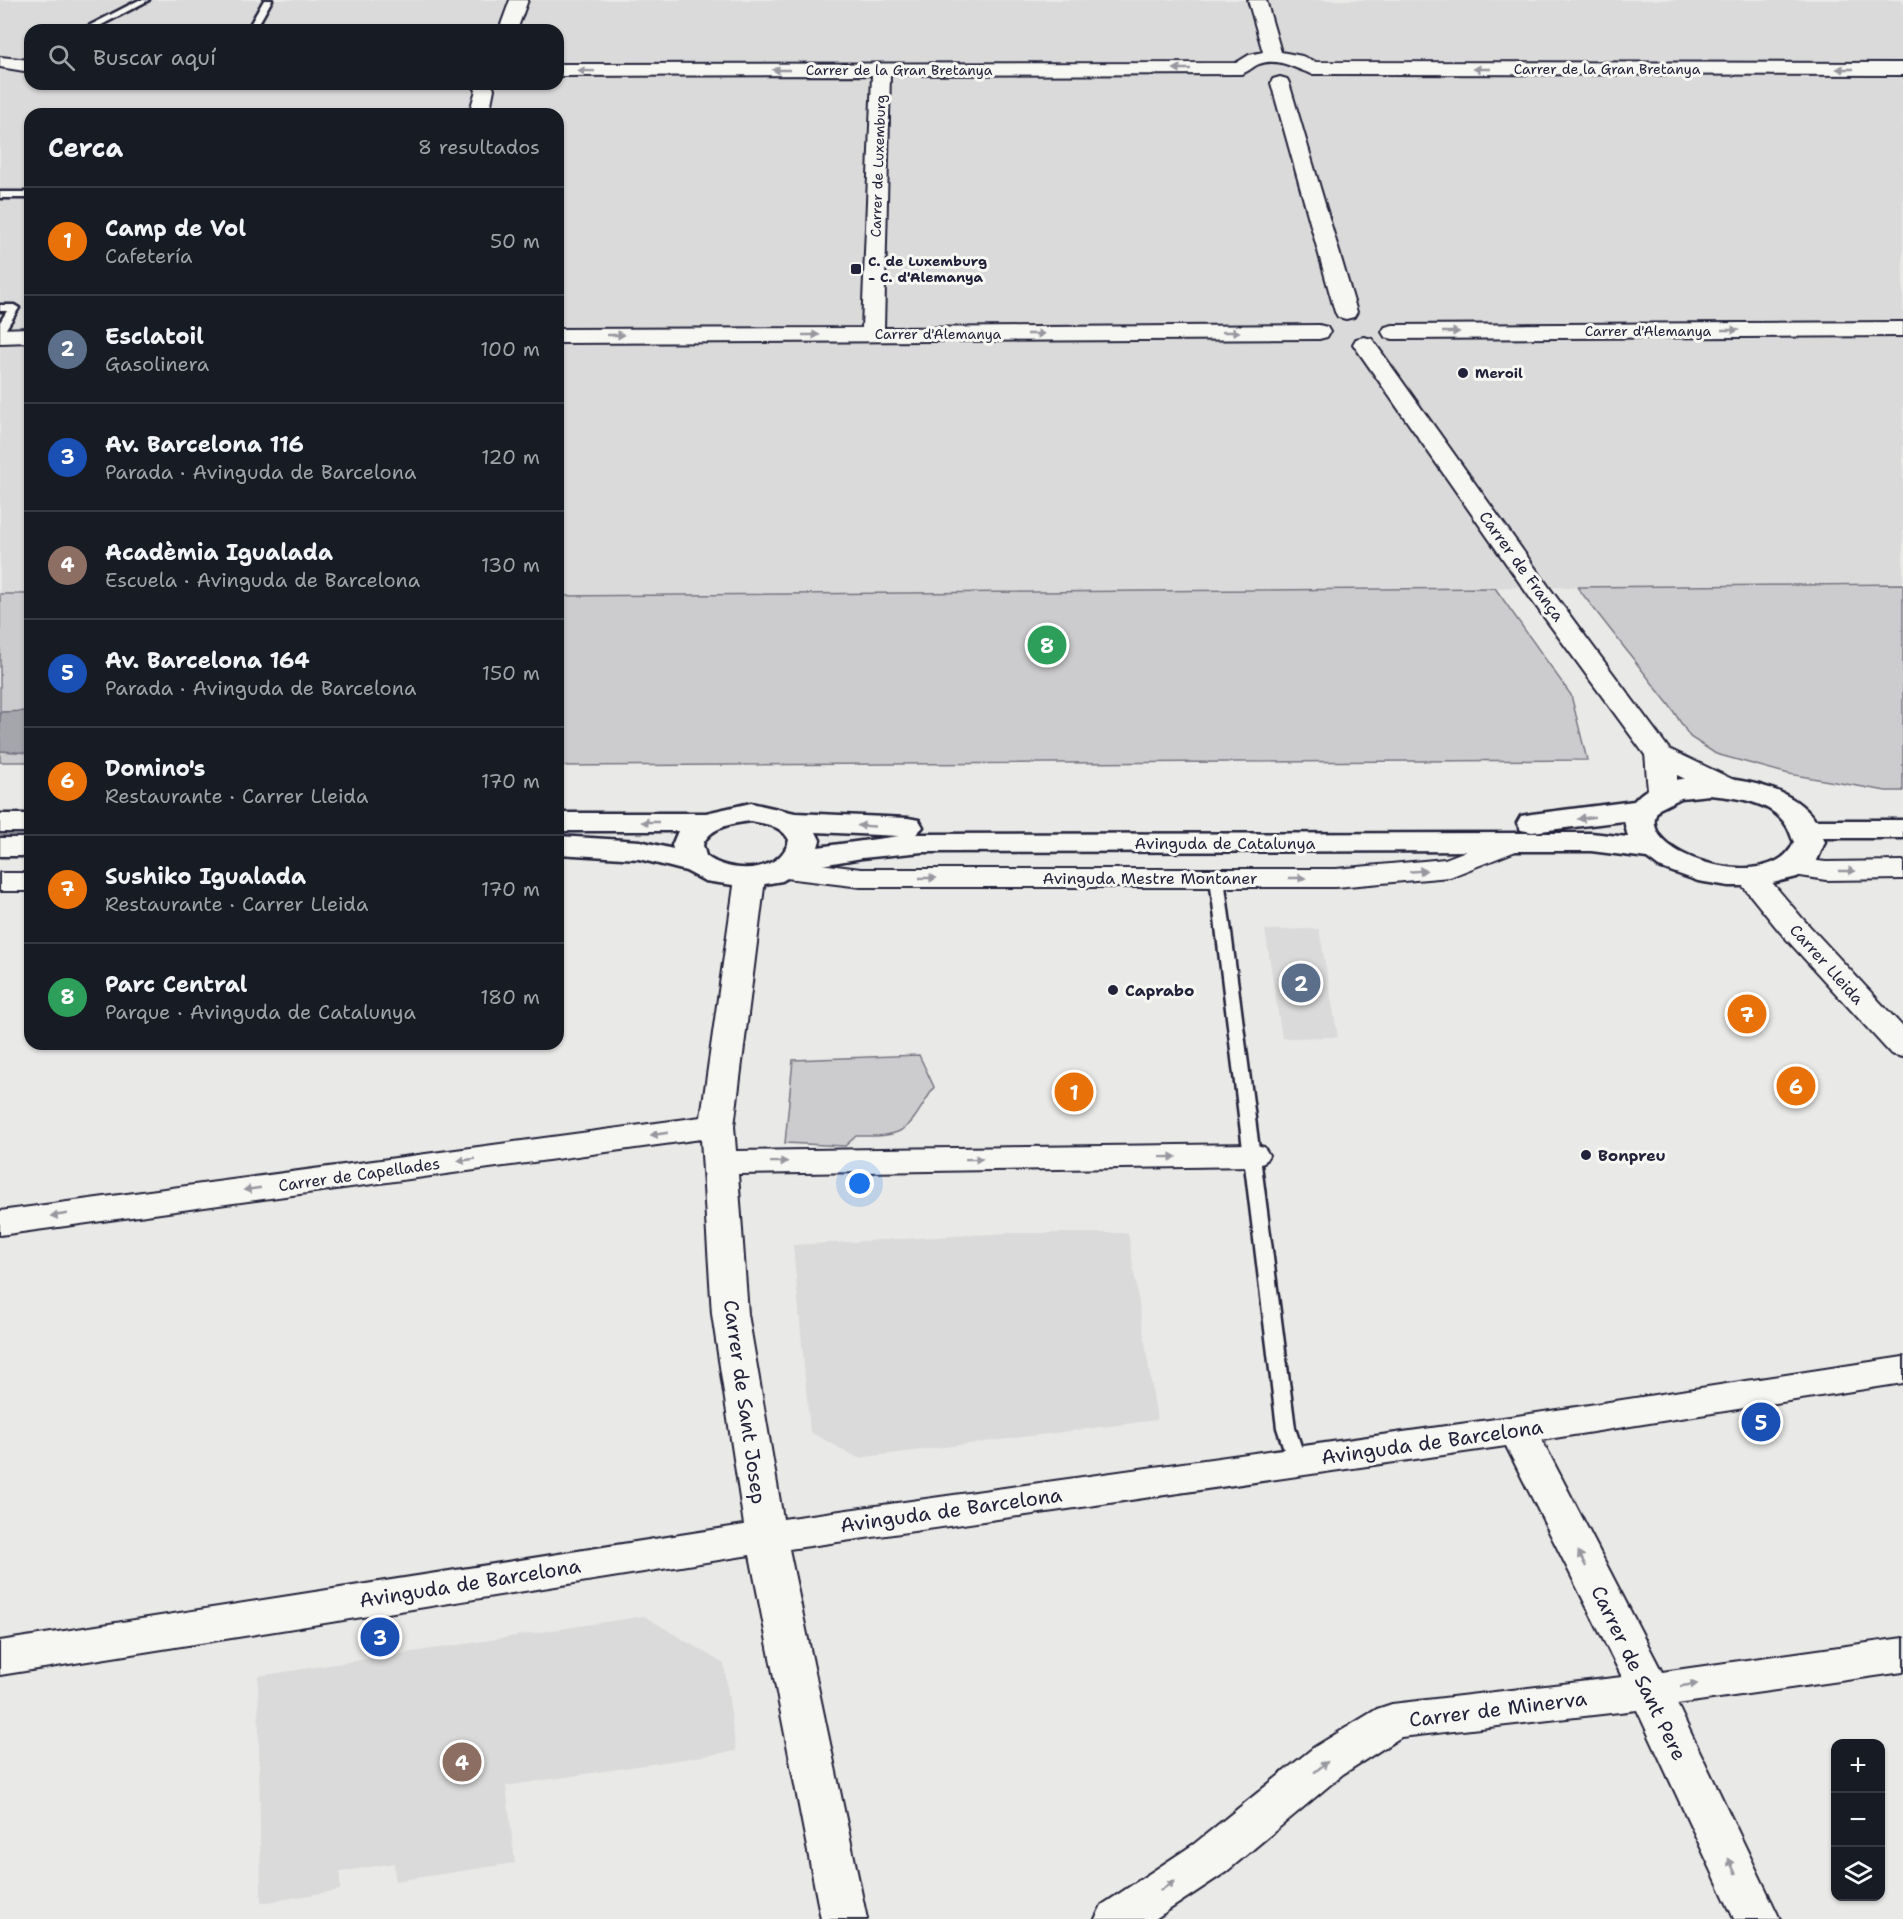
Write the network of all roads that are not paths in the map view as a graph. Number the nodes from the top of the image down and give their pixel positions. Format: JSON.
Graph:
{"nodes":[{"id":1,"x":145,"y":0,"type":"edge"},
{"id":2,"x":268,"y":0,"type":"edge"},
{"id":3,"x":519,"y":0,"type":"edge"},
{"id":4,"x":1257,"y":0,"type":"edge"},
{"id":5,"x":97,"y":24,"type":"edge"},
{"id":6,"x":254,"y":24,"type":"edge"},
{"id":7,"x":510,"y":24,"type":"edge"},
{"id":8,"x":1274,"y":58,"type":"junction"},
{"id":9,"x":1312,"y":68,"type":"junction"},
{"id":10,"x":1903,"y":69,"type":"edge"},
{"id":11,"x":564,"y":70,"type":"edge"},
{"id":12,"x":881,"y":70,"type":"junction"},
{"id":13,"x":1259,"y":78,"type":"junction"},
{"id":14,"x":494,"y":90,"type":"edge"},
{"id":15,"x":481,"y":99,"type":"edge"},
{"id":16,"x":0,"y":195,"type":"edge"},
{"id":17,"x":24,"y":195,"type":"edge"},
{"id":18,"x":0,"y":308,"type":"edge"},
{"id":19,"x":1346,"y":312,"type":"junction"},
{"id":20,"x":1381,"y":321,"type":"junction"},
{"id":21,"x":1903,"y":329,"type":"edge"},
{"id":22,"x":0,"y":330,"type":"edge"},
{"id":23,"x":873,"y":334,"type":"junction"},
{"id":24,"x":24,"y":335,"type":"edge"},
{"id":25,"x":0,"y":336,"type":"edge"},
{"id":26,"x":564,"y":336,"type":"edge"},
{"id":27,"x":1341,"y":340,"type":"junction"},
{"id":28,"x":1659,"y":755,"type":"junction"},
{"id":29,"x":1726,"y":787,"type":"junction"},
{"id":30,"x":1653,"y":802,"type":"junction"},
{"id":31,"x":709,"y":822,"type":"junction"},
{"id":32,"x":791,"y":822,"type":"junction"},
{"id":33,"x":0,"y":823,"type":"edge"},
{"id":34,"x":24,"y":823,"type":"edge"},
{"id":35,"x":1805,"y":829,"type":"junction"},
{"id":36,"x":1903,"y":829,"type":"edge"},
{"id":37,"x":564,"y":840,"type":"edge"},
{"id":38,"x":564,"y":840,"type":"edge"},
{"id":39,"x":1510,"y":843,"type":"junction"},
{"id":40,"x":0,"y":847,"type":"edge"},
{"id":41,"x":24,"y":847,"type":"edge"},
{"id":42,"x":1653,"y":849,"type":"junction"},
{"id":43,"x":792,"y":864,"type":"junction"},
{"id":44,"x":698,"y":866,"type":"junction"},
{"id":45,"x":1792,"y":867,"type":"junction"},
{"id":46,"x":1903,"y":870,"type":"edge"},
{"id":47,"x":1217,"y":878,"type":"junction"},
{"id":48,"x":750,"y":879,"type":"junction"},
{"id":49,"x":1754,"y":879,"type":"junction"},
{"id":50,"x":0,"y":882,"type":"edge"},
{"id":51,"x":24,"y":882,"type":"edge"},
{"id":52,"x":1903,"y":1047,"type":"edge"},
{"id":53,"x":717,"y":1126,"type":"junction"},
{"id":54,"x":1252,"y":1155,"type":"junction"},
{"id":55,"x":720,"y":1163,"type":"junction"},
{"id":56,"x":0,"y":1223,"type":"edge"},
{"id":57,"x":1903,"y":1370,"type":"edge"},
{"id":58,"x":1516,"y":1430,"type":"junction"},
{"id":59,"x":1297,"y":1461,"type":"junction"},
{"id":60,"x":766,"y":1537,"type":"junction"},
{"id":61,"x":1903,"y":1655,"type":"edge"},
{"id":62,"x":0,"y":1658,"type":"edge"},
{"id":63,"x":1650,"y":1691,"type":"junction"},
{"id":64,"x":844,"y":1919,"type":"edge"},
{"id":65,"x":1118,"y":1919,"type":"edge"},
{"id":66,"x":1757,"y":1919,"type":"edge"}],
"edges":[{"from":1,"to":5,"type":"lane"},
{"from":2,"to":6,"type":"lane"},
{"from":3,"to":7,"type":"street"},
{"from":4,"to":8,"type":"street"},
{"from":8,"to":9,"type":"street"},
{"from":8,"to":13,"type":"street"},
{"from":10,"to":9,"type":"street","name":"Carrer de la Gran Bretanya","one_way":true},
{"from":9,"to":13,"type":"street"},
{"from":12,"to":11,"type":"street","name":"Carrer de la Gran Bretanya","one_way":true},
{"from":13,"to":12,"type":"street","name":"Carrer de la Gran Bretanya","one_way":true},
{"from":12,"to":23,"type":"street","name":"Carrer de Luxemburg"},
{"from":13,"to":19,"type":"street"},
{"from":14,"to":15,"type":"street"},
{"from":16,"to":17,"type":"lane"},
{"from":18,"to":22,"type":"lane"},
{"from":19,"to":20,"type":"street","name":"Carrer d'Alemanya"},
{"from":19,"to":27,"type":"street"},
{"from":20,"to":21,"type":"street","name":"Carrer d'Alemanya","one_way":true},
{"from":20,"to":27,"type":"street"},
{"from":26,"to":23,"type":"street","name":"Carrer d'Alemanya","one_way":true},
{"from":23,"to":27,"type":"street","name":"Carrer d'Alemanya","one_way":true},
{"from":24,"to":25,"type":"street"},
{"from":27,"to":28,"type":"street","name":"Carrer de França"},
{"from":28,"to":29,"type":"street"},
{"from":28,"to":30,"type":"street","name":"Carrer de França"},
{"from":29,"to":30,"type":"street","name":"Avinguda de Catalunya"},
{"from":29,"to":35,"type":"street","name":"Avinguda de Catalunya"},
{"from":30,"to":32,"type":"street","name":"Avinguda de Catalunya","one_way":true},
{"from":30,"to":42,"type":"street"},
{"from":31,"to":32,"type":"street"},
{"from":31,"to":37,"type":"street","one_way":true},
{"from":31,"to":44,"type":"street"},
{"from":32,"to":43,"type":"street"},
{"from":33,"to":34,"type":"street"},
{"from":35,"to":36,"type":"street"},
{"from":35,"to":45,"type":"street"},
{"from":38,"to":44,"type":"street"},
{"from":39,"to":42,"type":"street","name":"Avinguda de Catalunya"},
{"from":39,"to":43,"type":"street","name":"Avinguda de Catalunya"},
{"from":47,"to":39,"type":"street","name":"Avinguda Mestre Montaner","one_way":true},
{"from":40,"to":41,"type":"street"},
{"from":42,"to":49,"type":"street"},
{"from":43,"to":47,"type":"street","name":"Avinguda Mestre Montaner","one_way":true},
{"from":43,"to":48,"type":"street"},
{"from":44,"to":48,"type":"street"},
{"from":45,"to":46,"type":"street","one_way":true},
{"from":45,"to":49,"type":"street"},
{"from":47,"to":54,"type":"lane"},
{"from":48,"to":53,"type":"street","name":"Carrer de Sant Josep"},
{"from":49,"to":52,"type":"street","name":"Carrer Lleida"},
{"from":50,"to":51,"type":"street"},
{"from":53,"to":55,"type":"street","name":"Carrer de Sant Josep"},
{"from":53,"to":56,"type":"street","name":"Carrer de Capellades","one_way":true},
{"from":55,"to":54,"type":"street","one_way":true},
{"from":54,"to":59,"type":"lane"},
{"from":55,"to":60,"type":"street","name":"Carrer de Sant Josep"},
{"from":57,"to":58,"type":"street","name":"Avinguda de Barcelona"},
{"from":58,"to":59,"type":"street","name":"Avinguda de Barcelona"},
{"from":63,"to":58,"type":"street","name":"Carrer de Sant Pere","one_way":true},
{"from":59,"to":60,"type":"street","name":"Avinguda de Barcelona"},
{"from":60,"to":62,"type":"street","name":"Avinguda de Barcelona"},
{"from":60,"to":64,"type":"street","name":"Carrer de Sant Josep"},
{"from":63,"to":61,"type":"street","name":"Carrer de Minerva","one_way":true},
{"from":65,"to":63,"type":"street","name":"Carrer de Minerva","one_way":true},
{"from":66,"to":63,"type":"street","name":"Carrer de Sant Pere","one_way":true}]}
